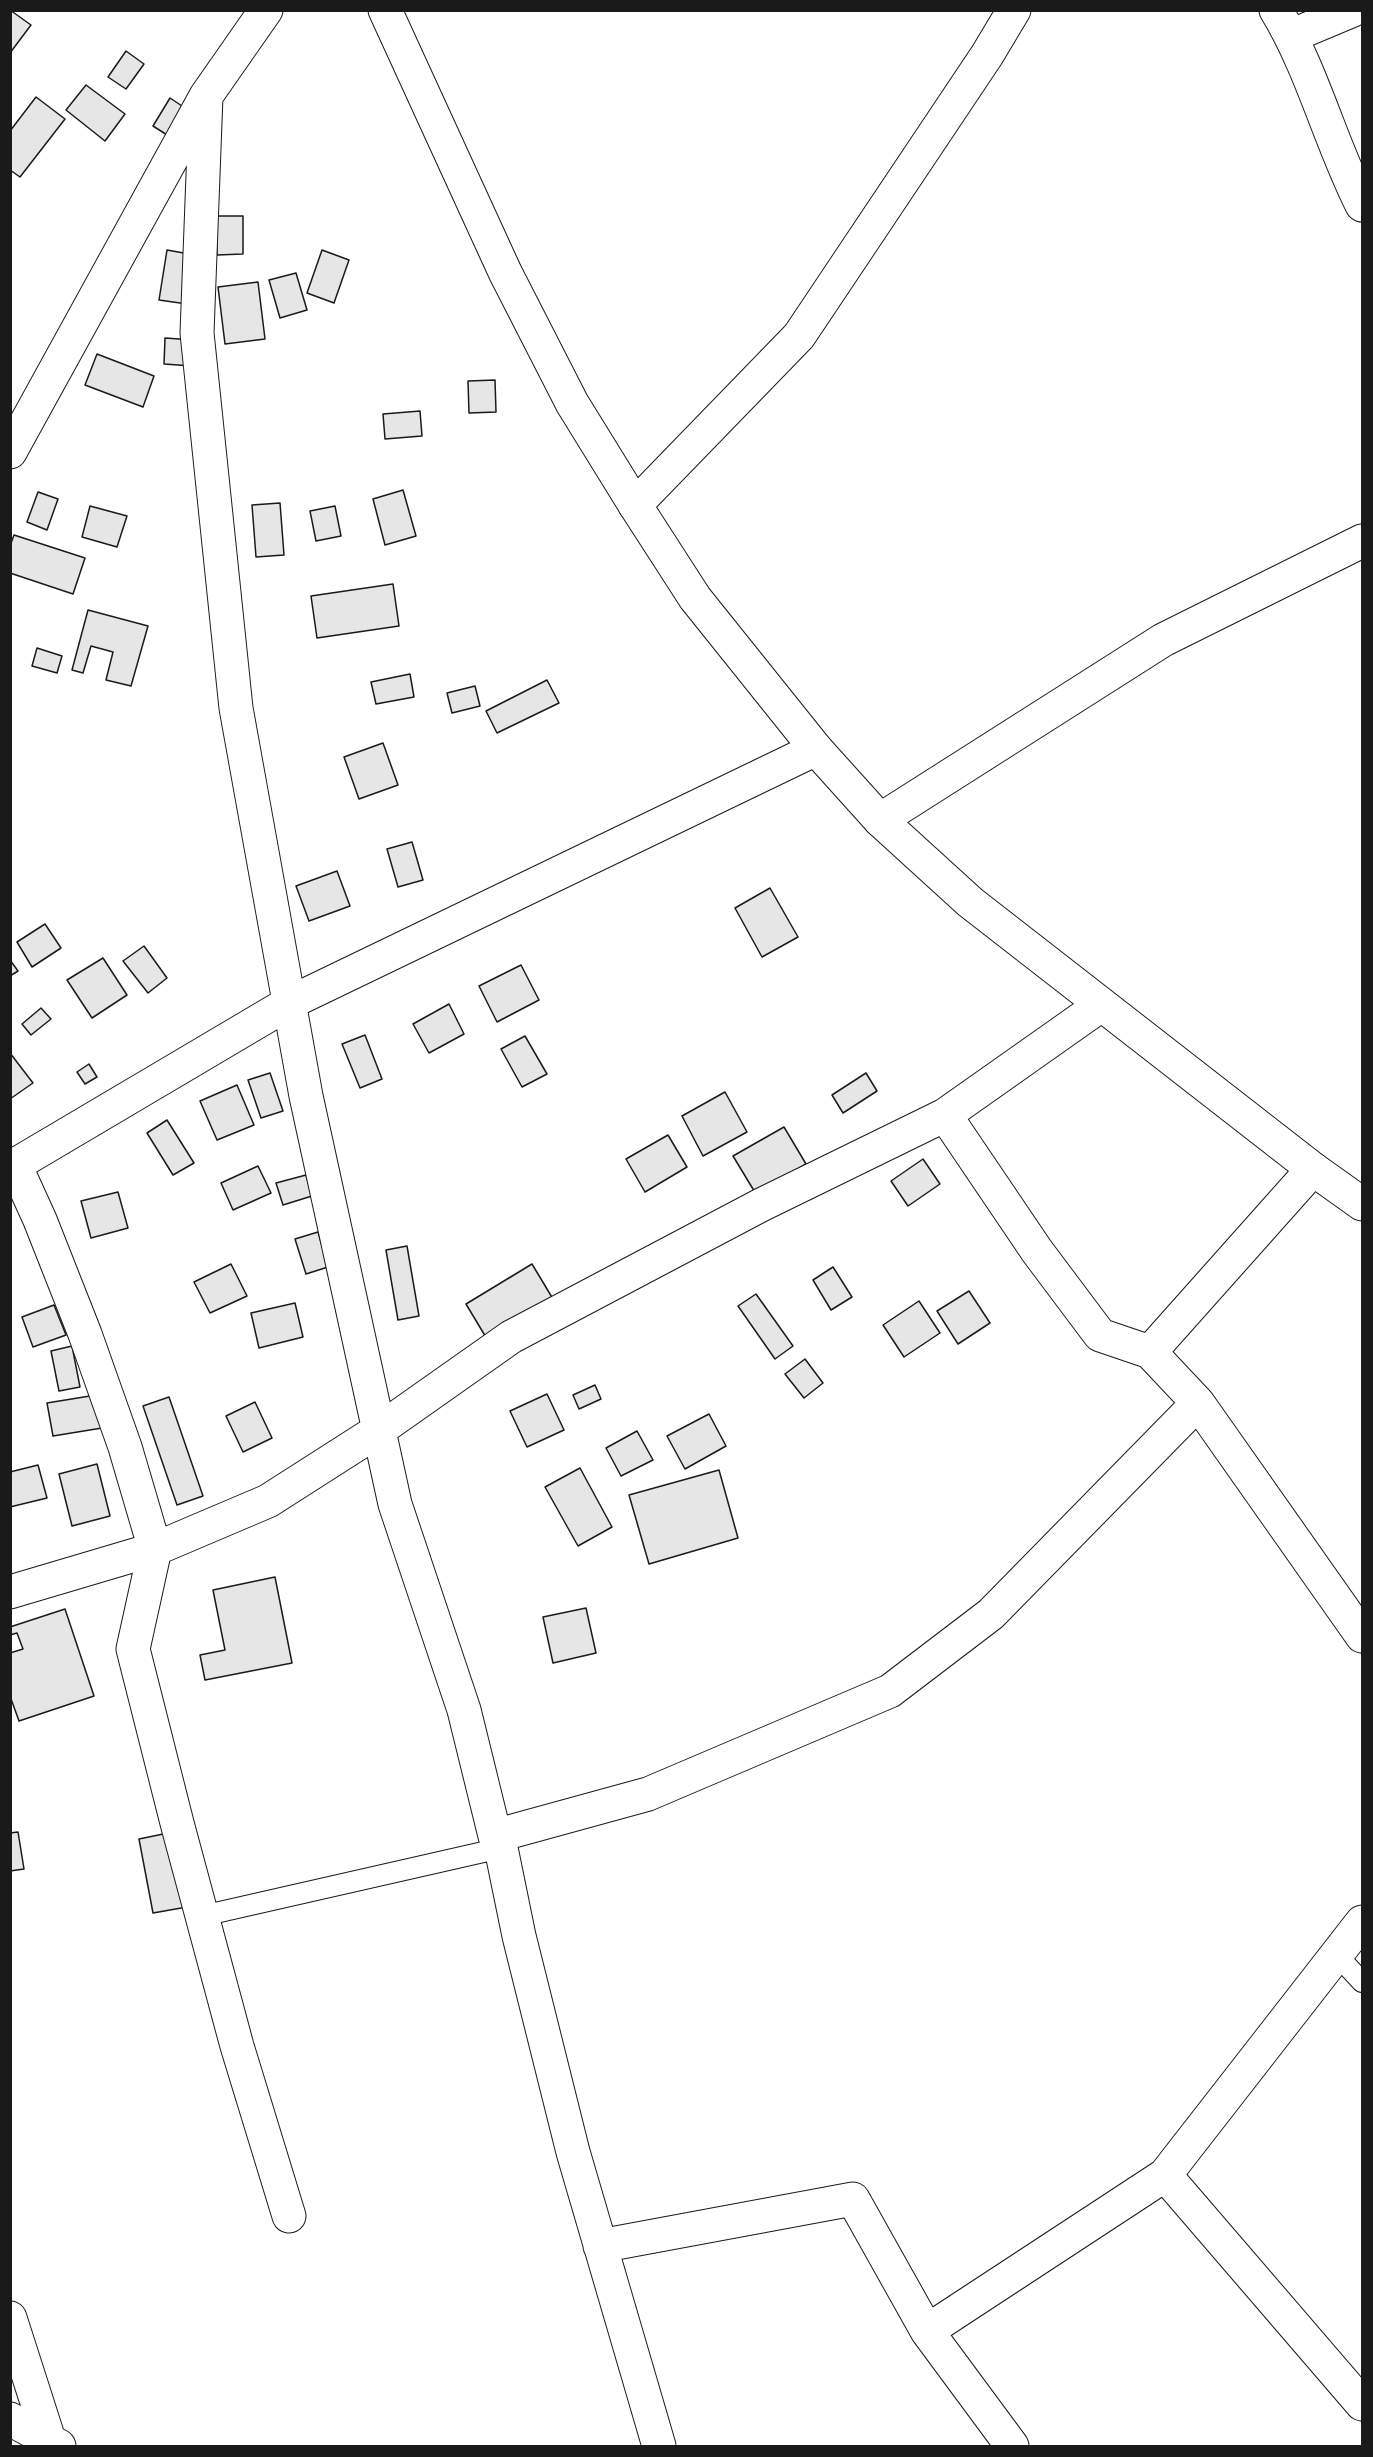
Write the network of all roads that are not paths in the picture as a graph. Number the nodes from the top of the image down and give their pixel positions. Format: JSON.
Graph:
{"nodes":[{"id":1,"x":266,"y":10,"type":"edge"},
{"id":2,"x":385,"y":10,"type":"edge"},
{"id":3,"x":1014,"y":10,"type":"edge"},
{"id":4,"x":1353,"y":10,"type":"edge"},
{"id":5,"x":1284,"y":23,"type":"edge"},
{"id":6,"x":206,"y":96,"type":"junction"},
{"id":7,"x":1362,"y":205,"type":"edge"},
{"id":8,"x":10,"y":452,"type":"edge"},
{"id":9,"x":634,"y":506,"type":"junction"},
{"id":10,"x":1362,"y":541,"type":"edge"},
{"id":11,"x":816,"y":749,"type":"junction"},
{"id":12,"x":880,"y":820,"type":"junction"},
{"id":13,"x":289,"y":1003,"type":"junction"},
{"id":14,"x":1101,"y":1005,"type":"junction"},
{"id":15,"x":945,"y":1115,"type":"junction"},
{"id":16,"x":13,"y":1166,"type":"edge"},
{"id":17,"x":1313,"y":1169,"type":"junction"},
{"id":18,"x":1362,"y":1204,"type":"edge"},
{"id":19,"x":1150,"y":1352,"type":"junction"},
{"id":20,"x":1198,"y":1403,"type":"junction"},
{"id":21,"x":379,"y":1430,"type":"junction"},
{"id":22,"x":155,"y":1549,"type":"junction"},
{"id":23,"x":10,"y":1592,"type":"edge"},
{"id":24,"x":1362,"y":1636,"type":"edge"},
{"id":25,"x":498,"y":1842,"type":"junction"},
{"id":26,"x":202,"y":1916,"type":"junction"},
{"id":27,"x":1362,"y":1922,"type":"edge"},
{"id":28,"x":1337,"y":1955,"type":"junction"},
{"id":29,"x":1362,"y":1982,"type":"edge"},
{"id":30,"x":1165,"y":2175,"type":"junction"},
{"id":31,"x":289,"y":2216,"type":"dead end"},
{"id":32,"x":600,"y":2247,"type":"junction"},
{"id":33,"x":10,"y":2318,"type":"edge"},
{"id":34,"x":927,"y":2331,"type":"junction"},
{"id":35,"x":1362,"y":2404,"type":"edge"},
{"id":36,"x":10,"y":2419,"type":"edge"},
{"id":37,"x":53,"y":2444,"type":"edge"},
{"id":38,"x":659,"y":2446,"type":"edge"},
{"id":39,"x":1012,"y":2446,"type":"edge"}],
"edges":[{"from":1,"to":6,"type":"street"},
{"from":2,"to":9,"type":"street"},
{"from":3,"to":9,"type":"street"},
{"from":4,"to":5,"type":"street"},
{"from":5,"to":7,"type":"street"},
{"from":6,"to":8,"type":"street"},
{"from":6,"to":13,"type":"street"},
{"from":9,"to":11,"type":"street"},
{"from":10,"to":12,"type":"street"},
{"from":11,"to":12,"type":"street"},
{"from":11,"to":13,"type":"street"},
{"from":12,"to":14,"type":"street"},
{"from":13,"to":16,"type":"street"},
{"from":13,"to":21,"type":"street"},
{"from":14,"to":15,"type":"street"},
{"from":14,"to":17,"type":"street"},
{"from":15,"to":19,"type":"street"},
{"from":15,"to":21,"type":"street"},
{"from":16,"to":22,"type":"street"},
{"from":17,"to":18,"type":"street"},
{"from":17,"to":19,"type":"street"},
{"from":19,"to":20,"type":"street"},
{"from":20,"to":24,"type":"street"},
{"from":20,"to":25,"type":"street"},
{"from":21,"to":22,"type":"street"},
{"from":21,"to":25,"type":"street"},
{"from":22,"to":23,"type":"street"},
{"from":22,"to":26,"type":"street"},
{"from":25,"to":26,"type":"lane"},
{"from":25,"to":32,"type":"street"},
{"from":26,"to":31,"type":"street"},
{"from":27,"to":28,"type":"street"},
{"from":28,"to":29,"type":"lane"},
{"from":28,"to":30,"type":"street"},
{"from":30,"to":34,"type":"street"},
{"from":30,"to":35,"type":"street"},
{"from":32,"to":34,"type":"street"},
{"from":32,"to":38,"type":"street"},
{"from":33,"to":37,"type":"street"},
{"from":34,"to":39,"type":"street"},
{"from":36,"to":37,"type":"street"}]}
